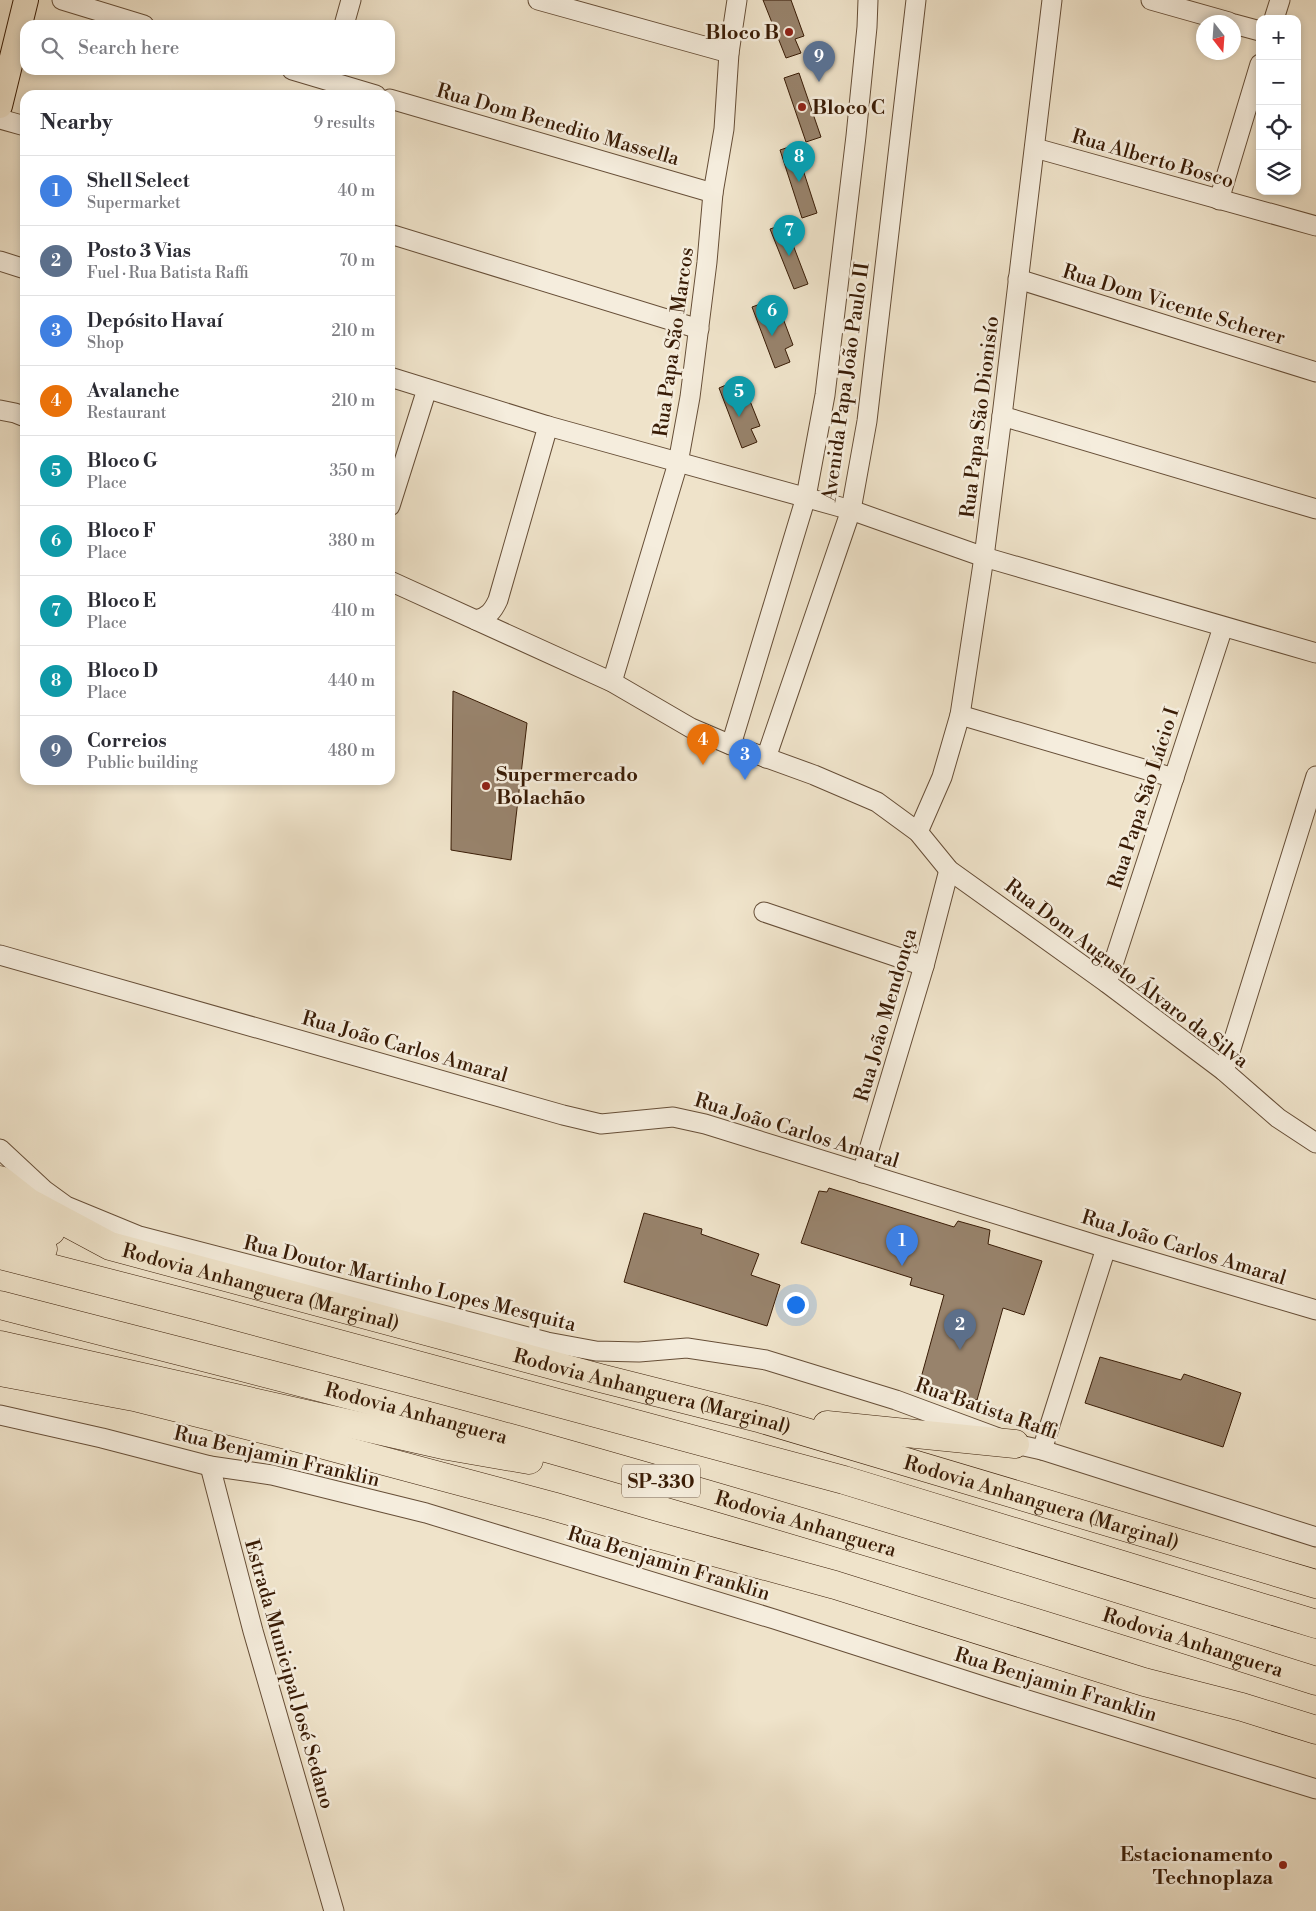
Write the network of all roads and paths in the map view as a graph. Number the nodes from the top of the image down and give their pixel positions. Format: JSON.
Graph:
{"nodes":[{"id":1,"x":26,"y":0,"type":"edge"},
{"id":2,"x":62,"y":0,"type":"edge"},
{"id":3,"x":351,"y":0,"type":"edge"},
{"id":4,"x":538,"y":0,"type":"edge"},
{"id":5,"x":737,"y":0,"type":"edge"},
{"id":6,"x":868,"y":0,"type":"edge"},
{"id":7,"x":916,"y":0,"type":"edge"},
{"id":8,"x":1052,"y":0,"type":"edge"},
{"id":9,"x":1151,"y":0,"type":"edge"},
{"id":10,"x":1280,"y":0,"type":"edge"},
{"id":11,"x":1204,"y":15,"type":"edge"},
{"id":12,"x":1275,"y":15,"type":"edge"},
{"id":13,"x":21,"y":20,"type":"edge"},
{"id":14,"x":128,"y":20,"type":"edge"},
{"id":15,"x":345,"y":20,"type":"edge"},
{"id":16,"x":20,"y":24,"type":"edge"},
{"id":17,"x":1241,"y":26,"type":"edge"},
{"id":18,"x":1256,"y":30,"type":"edge"},
{"id":19,"x":729,"y":53,"type":"junction"},
{"id":20,"x":307,"y":75,"type":"edge"},
{"id":21,"x":1256,"y":77,"type":"edge"},
{"id":22,"x":327,"y":82,"type":"edge"},
{"id":23,"x":357,"y":90,"type":"edge"},
{"id":24,"x":395,"y":100,"type":"edge"},
{"id":25,"x":0,"y":106,"type":"edge"},
{"id":26,"x":0,"y":119,"type":"edge"},
{"id":27,"x":20,"y":125,"type":"edge"},
{"id":28,"x":1035,"y":148,"type":"junction"},
{"id":29,"x":714,"y":193,"type":"junction"},
{"id":30,"x":1219,"y":200,"type":"junction"},
{"id":31,"x":1316,"y":226,"type":"edge"},
{"id":32,"x":395,"y":236,"type":"edge"},
{"id":33,"x":0,"y":261,"type":"edge"},
{"id":34,"x":20,"y":267,"type":"edge"},
{"id":35,"x":1018,"y":279,"type":"junction"},
{"id":36,"x":698,"y":329,"type":"junction"},
{"id":37,"x":1316,"y":372,"type":"edge"},
{"id":38,"x":395,"y":378,"type":"edge"},
{"id":39,"x":427,"y":388,"type":"junction"},
{"id":40,"x":0,"y":410,"type":"edge"},
{"id":41,"x":20,"y":416,"type":"edge"},
{"id":42,"x":1002,"y":416,"type":"junction"},
{"id":43,"x":548,"y":426,"type":"junction"},
{"id":44,"x":678,"y":463,"type":"junction"},
{"id":45,"x":395,"y":490,"type":"edge"},
{"id":46,"x":806,"y":497,"type":"junction"},
{"id":47,"x":1316,"y":509,"type":"edge"},
{"id":48,"x":851,"y":510,"type":"junction"},
{"id":49,"x":984,"y":558,"type":"junction"},
{"id":50,"x":395,"y":583,"type":"edge"},
{"id":51,"x":498,"y":600,"type":"junction"},
{"id":52,"x":476,"y":620,"type":"junction"},
{"id":53,"x":1223,"y":627,"type":"junction"},
{"id":54,"x":503,"y":632,"type":"junction"},
{"id":55,"x":1316,"y":653,"type":"edge"},
{"id":56,"x":612,"y":682,"type":"junction"},
{"id":57,"x":960,"y":714,"type":"junction"},
{"id":58,"x":731,"y":745,"type":"junction"},
{"id":59,"x":766,"y":758,"type":"junction"},
{"id":60,"x":1316,"y":776,"type":"edge"},
{"id":61,"x":1174,"y":778,"type":"junction"},
{"id":62,"x":918,"y":832,"type":"junction"},
{"id":63,"x":949,"y":870,"type":"junction"},
{"id":64,"x":764,"y":912,"type":"dead end"},
{"id":65,"x":0,"y":954,"type":"edge"},
{"id":66,"x":924,"y":966,"type":"junction"},
{"id":67,"x":1107,"y":983,"type":"junction"},
{"id":68,"x":1224,"y":1071,"type":"junction"},
{"id":69,"x":1316,"y":1143,"type":"edge"},
{"id":70,"x":0,"y":1149,"type":"edge"},
{"id":71,"x":862,"y":1173,"type":"junction"},
{"id":72,"x":0,"y":1180,"type":"edge"},
{"id":73,"x":0,"y":1210,"type":"edge"},
{"id":74,"x":0,"y":1234,"type":"edge"},
{"id":75,"x":110,"y":1246,"type":"junction"},
{"id":76,"x":1106,"y":1248,"type":"junction"},
{"id":77,"x":0,"y":1255,"type":"edge"},
{"id":78,"x":0,"y":1305,"type":"edge"},
{"id":79,"x":202,"y":1307,"type":"junction"},
{"id":80,"x":1316,"y":1310,"type":"edge"},
{"id":81,"x":0,"y":1345,"type":"edge"},
{"id":82,"x":639,"y":1352,"type":"joint"},
{"id":83,"x":0,"y":1362,"type":"edge"},
{"id":84,"x":0,"y":1372,"type":"edge"},
{"id":85,"x":134,"y":1397,"type":"junction"},
{"id":86,"x":0,"y":1414,"type":"edge"},
{"id":87,"x":762,"y":1419,"type":"junction"},
{"id":88,"x":1015,"y":1444,"type":"junction"},
{"id":89,"x":1042,"y":1450,"type":"junction"},
{"id":90,"x":210,"y":1466,"type":"junction"},
{"id":91,"x":777,"y":1514,"type":"junction"},
{"id":92,"x":1316,"y":1538,"type":"edge"},
{"id":93,"x":1316,"y":1584,"type":"edge"},
{"id":94,"x":1316,"y":1624,"type":"edge"},
{"id":95,"x":1316,"y":1681,"type":"edge"},
{"id":96,"x":1316,"y":1730,"type":"edge"},
{"id":97,"x":1316,"y":1789,"type":"edge"},
{"id":98,"x":331,"y":1902,"type":"edge"},
{"id":99,"x":322,"y":1911,"type":"edge"}],
"edges":[{"from":1,"to":13,"type":"main road"},
{"from":2,"to":14,"type":"street"},
{"from":3,"to":15,"type":"street"},
{"from":4,"to":19,"type":"street"},
{"from":5,"to":19,"type":"street","name":"Rua Papa São Marcos"},
{"from":6,"to":46,"type":"street","name":"Avenida Papa João Paulo II"},
{"from":7,"to":48,"type":"street","name":"Avenida Papa João Paulo II"},
{"from":8,"to":28,"type":"street","name":"Rua Papa São Dionisío"},
{"from":9,"to":11,"type":"street"},
{"from":10,"to":12,"type":"street"},
{"from":16,"to":25,"type":"main road"},
{"from":17,"to":18,"type":"street"},
{"from":19,"to":29,"type":"street","name":"Rua Papa São Marcos"},
{"from":20,"to":22,"type":"street"},
{"from":21,"to":30,"type":"street"},
{"from":22,"to":23,"type":"street"},
{"from":24,"to":29,"type":"street","name":"Rua Dom Benedito Massella"},
{"from":26,"to":27,"type":"street"},
{"from":28,"to":30,"type":"street","name":"Rua Alberto Bosco"},
{"from":28,"to":35,"type":"street","name":"Rua Papa São Dionisío"},
{"from":29,"to":36,"type":"street","name":"Rua Papa São Marcos"},
{"from":30,"to":31,"type":"street","name":"Rua Alberto Bosco"},
{"from":32,"to":36,"type":"street"},
{"from":33,"to":34,"type":"street"},
{"from":35,"to":37,"type":"street","name":"Rua Dom Vicente Scherer"},
{"from":35,"to":42,"type":"street","name":"Rua Papa São Dionisío"},
{"from":36,"to":44,"type":"street","name":"Rua Papa São Marcos"},
{"from":38,"to":39,"type":"street"},
{"from":39,"to":43,"type":"street"},
{"from":39,"to":45,"type":"street"},
{"from":40,"to":41,"type":"street"},
{"from":42,"to":47,"type":"street"},
{"from":42,"to":49,"type":"street","name":"Rua Papa São Dionisío"},
{"from":43,"to":44,"type":"street"},
{"from":43,"to":51,"type":"street"},
{"from":44,"to":46,"type":"street"},
{"from":44,"to":56,"type":"street","name":"Rua Papa São Marcos"},
{"from":46,"to":48,"type":"street"},
{"from":46,"to":58,"type":"street","name":"Avenida Papa João Paulo II"},
{"from":48,"to":49,"type":"street"},
{"from":48,"to":59,"type":"street","name":"Avenida Papa João Paulo II"},
{"from":49,"to":53,"type":"street"},
{"from":49,"to":57,"type":"street","name":"Rua Papa São Dionisío"},
{"from":50,"to":52,"type":"street","name":"Rua Dom Augusto Álvaro da Silva"},
{"from":51,"to":52,"type":"street"},
{"from":51,"to":54,"type":"street"},
{"from":52,"to":54,"type":"street","name":"Rua Dom Augusto Álvaro da Silva"},
{"from":53,"to":55,"type":"street"},
{"from":53,"to":61,"type":"street","name":"Rua Papa São Lúcio I"},
{"from":54,"to":56,"type":"street","name":"Rua Dom Augusto Álvaro da Silva"},
{"from":56,"to":58,"type":"street","name":"Rua Dom Augusto Álvaro da Silva"},
{"from":57,"to":61,"type":"street"},
{"from":57,"to":62,"type":"street","name":"Rua Papa São Dionisío"},
{"from":58,"to":59,"type":"street","name":"Rua Dom Augusto Álvaro da Silva"},
{"from":59,"to":62,"type":"street","name":"Rua Dom Augusto Álvaro da Silva"},
{"from":60,"to":68,"type":"street"},
{"from":61,"to":67,"type":"street","name":"Rua Papa São Lúcio I"},
{"from":62,"to":63,"type":"street","name":"Rua Dom Augusto Álvaro da Silva"},
{"from":63,"to":66,"type":"street","name":"Rua João Mendonça"},
{"from":63,"to":67,"type":"street","name":"Rua Dom Augusto Álvaro da Silva"},
{"from":64,"to":66,"type":"street"},
{"from":65,"to":71,"type":"street","name":"Rua João Carlos Amaral"},
{"from":66,"to":71,"type":"street","name":"Rua João Mendonça"},
{"from":67,"to":68,"type":"street","name":"Rua Dom Augusto Álvaro da Silva"},
{"from":68,"to":69,"type":"street","name":"Rua Dom Augusto Álvaro da Silva"},
{"from":70,"to":82,"type":"street","name":"Rua Doutor Martinho Lopes Mesquita"},
{"from":71,"to":76,"type":"street","name":"Rua João Carlos Amaral"},
{"from":72,"to":75,"type":"highway","name":"Rodovia Anhanguera (Marginal)"},
{"from":73,"to":75,"type":"highway"},
{"from":74,"to":79,"type":"highway"},
{"from":75,"to":87,"type":"highway","name":"Rodovia Anhanguera (Marginal)"},
{"from":76,"to":80,"type":"street","name":"Rua João Carlos Amaral"},
{"from":76,"to":89,"type":"street"},
{"from":77,"to":79,"type":"highway","number":"SP-330"},
{"from":78,"to":91,"type":"highway","name":"Rodovia Anhanguera","number":"SP-330"},
{"from":79,"to":94,"type":"highway","number":"SP-330"},
{"from":81,"to":91,"type":"highway"},
{"from":82,"to":88,"type":"street","name":"Rua Batista Raffi"},
{"from":83,"to":85,"type":"highway"},
{"from":84,"to":85,"type":"highway"},
{"from":85,"to":96,"type":"highway"},
{"from":86,"to":90,"type":"street","name":"Rua Benjamin Franklin"},
{"from":87,"to":88,"type":"highway"},
{"from":87,"to":93,"type":"highway","name":"Rodovia Anhanguera (Marginal)"},
{"from":88,"to":89,"type":"street","name":"Rua Batista Raffi"},
{"from":89,"to":92,"type":"street","name":"Rua Batista Raffi"},
{"from":90,"to":97,"type":"street","name":"Rua Benjamin Franklin"},
{"from":90,"to":98,"type":"street","name":"Estrada Municipal José Sedano"},
{"from":91,"to":95,"type":"highway","name":"Rodovia Anhanguera","number":"SP-330"},
{"from":98,"to":99,"type":"street","name":"Estrada Municipal José Sedano"}]}
